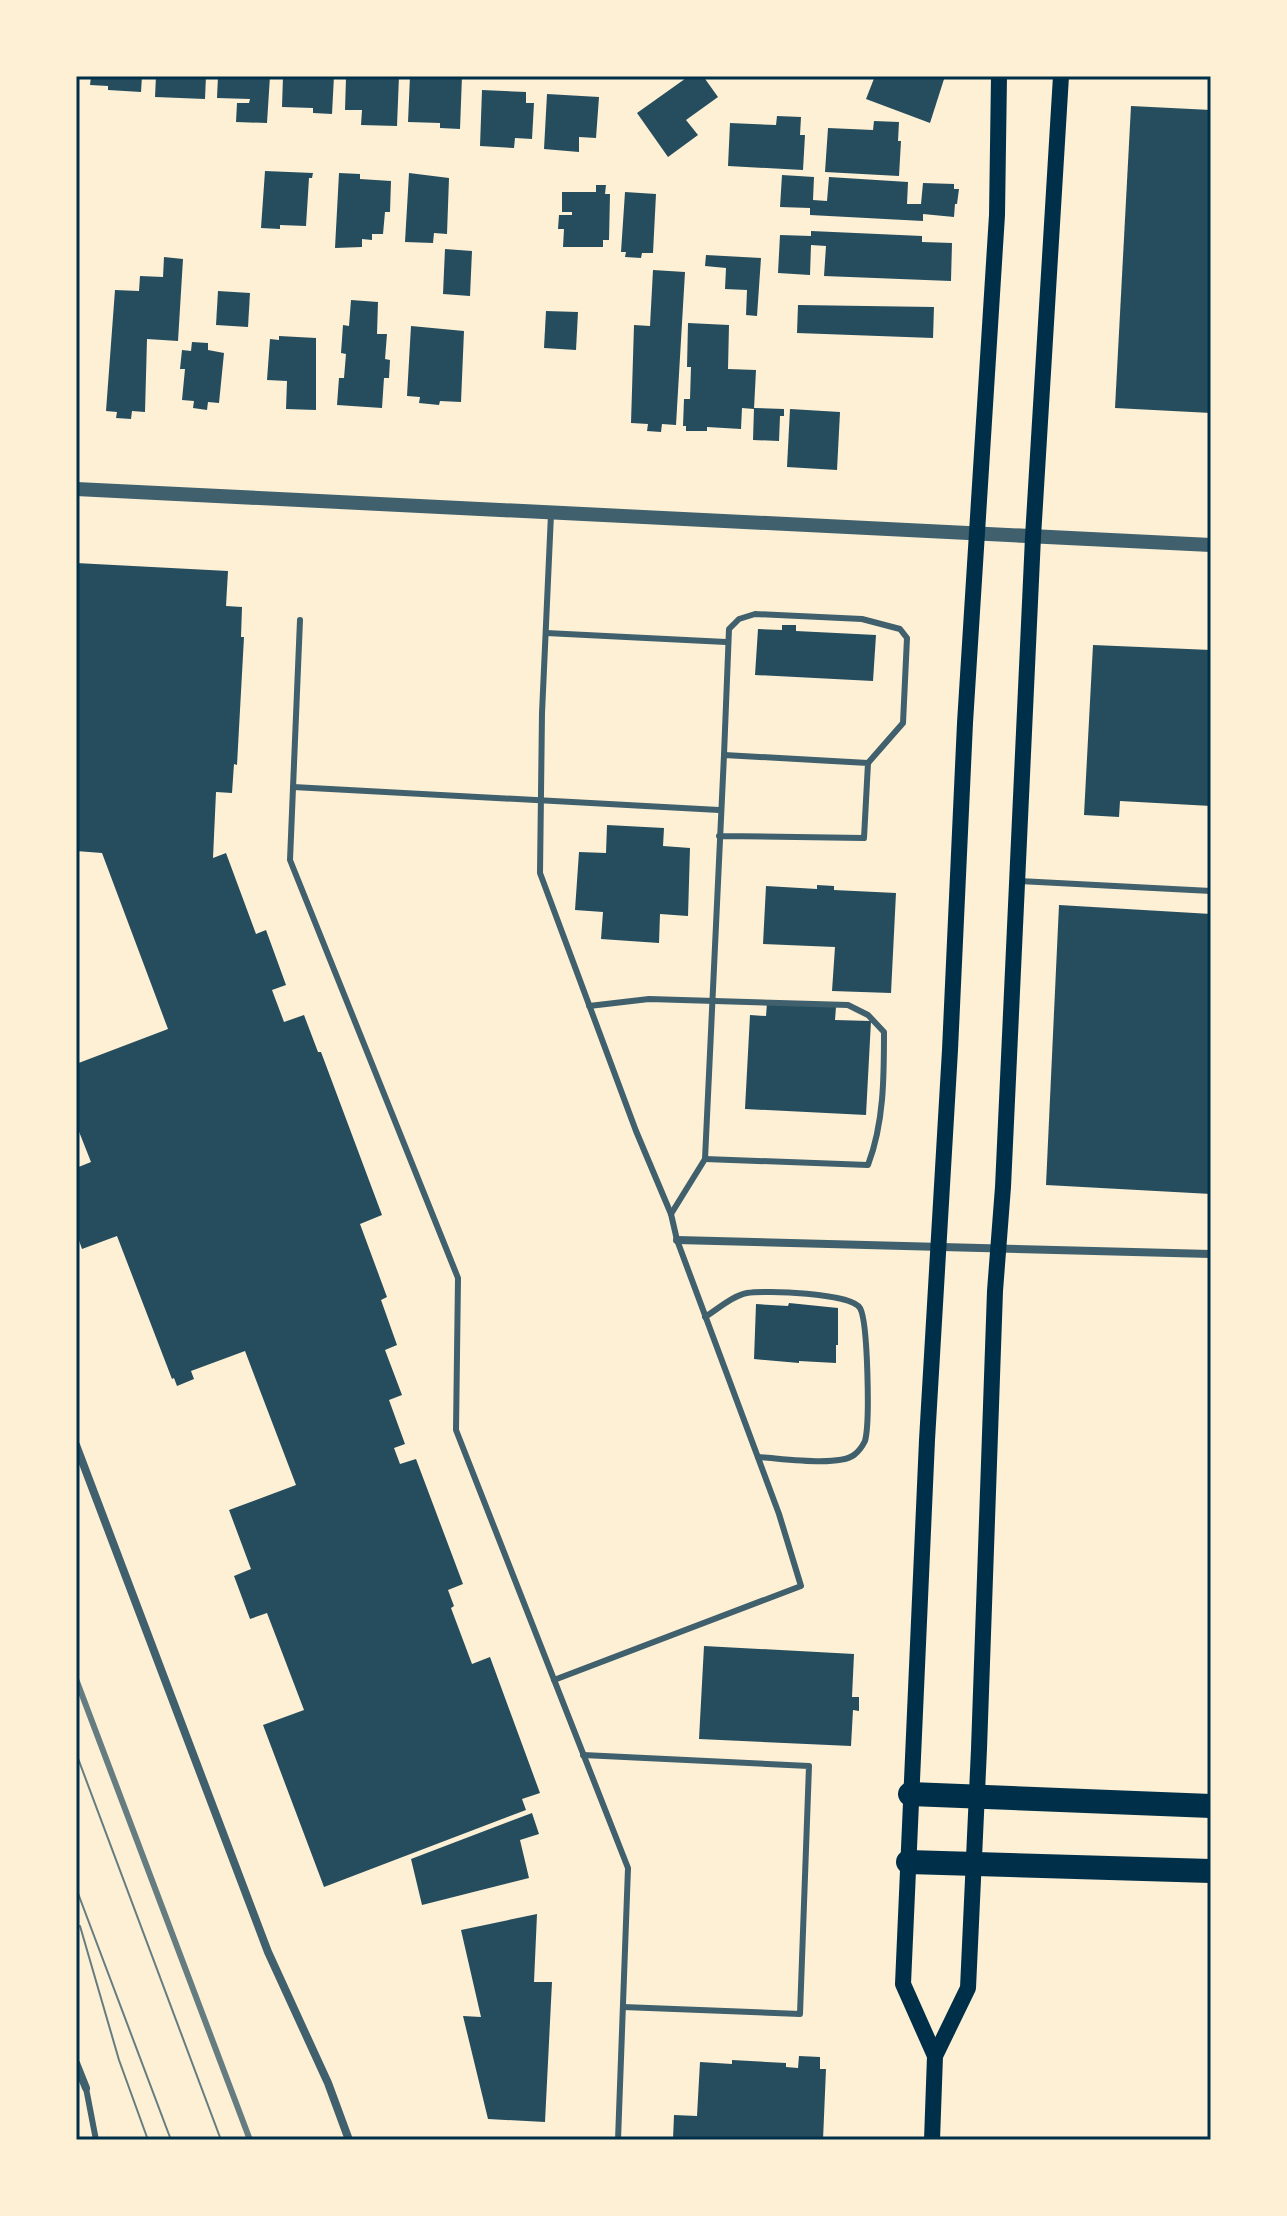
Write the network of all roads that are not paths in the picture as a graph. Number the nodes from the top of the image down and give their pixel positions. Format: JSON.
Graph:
{"nodes":[{"id":1,"x":999,"y":76,"type":"edge"},
{"id":2,"x":1061,"y":76,"type":"edge"},
{"id":3,"x":76,"y":489,"type":"edge"},
{"id":4,"x":551,"y":514,"type":"junction"},
{"id":5,"x":977,"y":534,"type":"junction"},
{"id":6,"x":1033,"y":537,"type":"junction"},
{"id":7,"x":1211,"y":545,"type":"edge"},
{"id":8,"x":300,"y":620,"type":"dead end"},
{"id":9,"x":546,"y":633,"type":"junction"},
{"id":10,"x":726,"y":642,"type":"junction"},
{"id":11,"x":724,"y":755,"type":"junction"},
{"id":12,"x":868,"y":763,"type":"junction"},
{"id":13,"x":293,"y":787,"type":"junction"},
{"id":14,"x":542,"y":799,"type":"junction"},
{"id":15,"x":719,"y":810,"type":"junction"},
{"id":16,"x":719,"y":836,"type":"junction"},
{"id":17,"x":1017,"y":881,"type":"junction"},
{"id":18,"x":1211,"y":891,"type":"edge"},
{"id":19,"x":713,"y":999,"type":"junction"},
{"id":20,"x":589,"y":1006,"type":"junction"},
{"id":21,"x":705,"y":1159,"type":"junction"},
{"id":22,"x":671,"y":1214,"type":"junction"},
{"id":23,"x":677,"y":1240,"type":"junction"},
{"id":24,"x":938,"y":1248,"type":"junction"},
{"id":25,"x":997,"y":1250,"type":"junction"},
{"id":26,"x":1211,"y":1254,"type":"edge"},
{"id":27,"x":705,"y":1317,"type":"junction"},
{"id":28,"x":76,"y":1445,"type":"edge"},
{"id":29,"x":758,"y":1457,"type":"junction"},
{"id":30,"x":554,"y":1680,"type":"junction"},
{"id":31,"x":583,"y":1755,"type":"junction"},
{"id":32,"x":910,"y":1794,"type":"junction"},
{"id":33,"x":977,"y":1797,"type":"junction"},
{"id":34,"x":1211,"y":1806,"type":"edge"},
{"id":35,"x":908,"y":1862,"type":"junction"},
{"id":36,"x":974,"y":1865,"type":"junction"},
{"id":37,"x":1211,"y":1871,"type":"edge"},
{"id":38,"x":623,"y":2007,"type":"junction"},
{"id":39,"x":935,"y":2056,"type":"junction"},
{"id":40,"x":76,"y":2063,"type":"edge"},
{"id":41,"x":86,"y":2088,"type":"joint"},
{"id":42,"x":96,"y":2140,"type":"edge"},
{"id":43,"x":349,"y":2140,"type":"edge"},
{"id":44,"x":618,"y":2140,"type":"edge"},
{"id":45,"x":932,"y":2140,"type":"edge"}],
"edges":[{"from":1,"to":5,"type":"main road"},
{"from":2,"to":6,"type":"main road"},
{"from":3,"to":4,"type":"street"},
{"from":4,"to":5,"type":"street"},
{"from":4,"to":9,"type":"lane"},
{"from":5,"to":6,"type":"street"},
{"from":5,"to":24,"type":"main road"},
{"from":6,"to":7,"type":"street"},
{"from":6,"to":17,"type":"main road"},
{"from":8,"to":13,"type":"lane"},
{"from":9,"to":10,"type":"lane"},
{"from":9,"to":14,"type":"lane"},
{"from":10,"to":11,"type":"lane"},
{"from":10,"to":12,"type":"lane"},
{"from":11,"to":12,"type":"lane"},
{"from":11,"to":15,"type":"lane"},
{"from":12,"to":16,"type":"lane"},
{"from":13,"to":14,"type":"lane"},
{"from":13,"to":30,"type":"lane"},
{"from":14,"to":15,"type":"lane"},
{"from":14,"to":20,"type":"lane"},
{"from":15,"to":16,"type":"lane"},
{"from":16,"to":19,"type":"lane"},
{"from":17,"to":18,"type":"lane"},
{"from":17,"to":25,"type":"main road"},
{"from":19,"to":20,"type":"lane"},
{"from":19,"to":21,"type":"lane"},
{"from":19,"to":21,"type":"lane"},
{"from":20,"to":22,"type":"lane"},
{"from":21,"to":22,"type":"lane"},
{"from":22,"to":23,"type":"lane"},
{"from":23,"to":24,"type":"street"},
{"from":23,"to":27,"type":"lane"},
{"from":24,"to":25,"type":"street"},
{"from":24,"to":32,"type":"main road"},
{"from":25,"to":26,"type":"street"},
{"from":25,"to":33,"type":"main road"},
{"from":27,"to":29,"type":"lane"},
{"from":27,"to":29,"type":"lane"},
{"from":28,"to":43,"type":"street"},
{"from":29,"to":30,"type":"lane"},
{"from":30,"to":31,"type":"lane"},
{"from":31,"to":38,"type":"lane"},
{"from":31,"to":38,"type":"lane"},
{"from":32,"to":33,"type":"highway"},
{"from":32,"to":35,"type":"main road"},
{"from":33,"to":34,"type":"highway"},
{"from":33,"to":36,"type":"main road"},
{"from":35,"to":36,"type":"highway"},
{"from":35,"to":39,"type":"main road"},
{"from":36,"to":37,"type":"highway"},
{"from":36,"to":39,"type":"main road"},
{"from":38,"to":44,"type":"lane"},
{"from":39,"to":45,"type":"main road"},
{"from":40,"to":41,"type":"street"},
{"from":41,"to":42,"type":"lane"}]}
